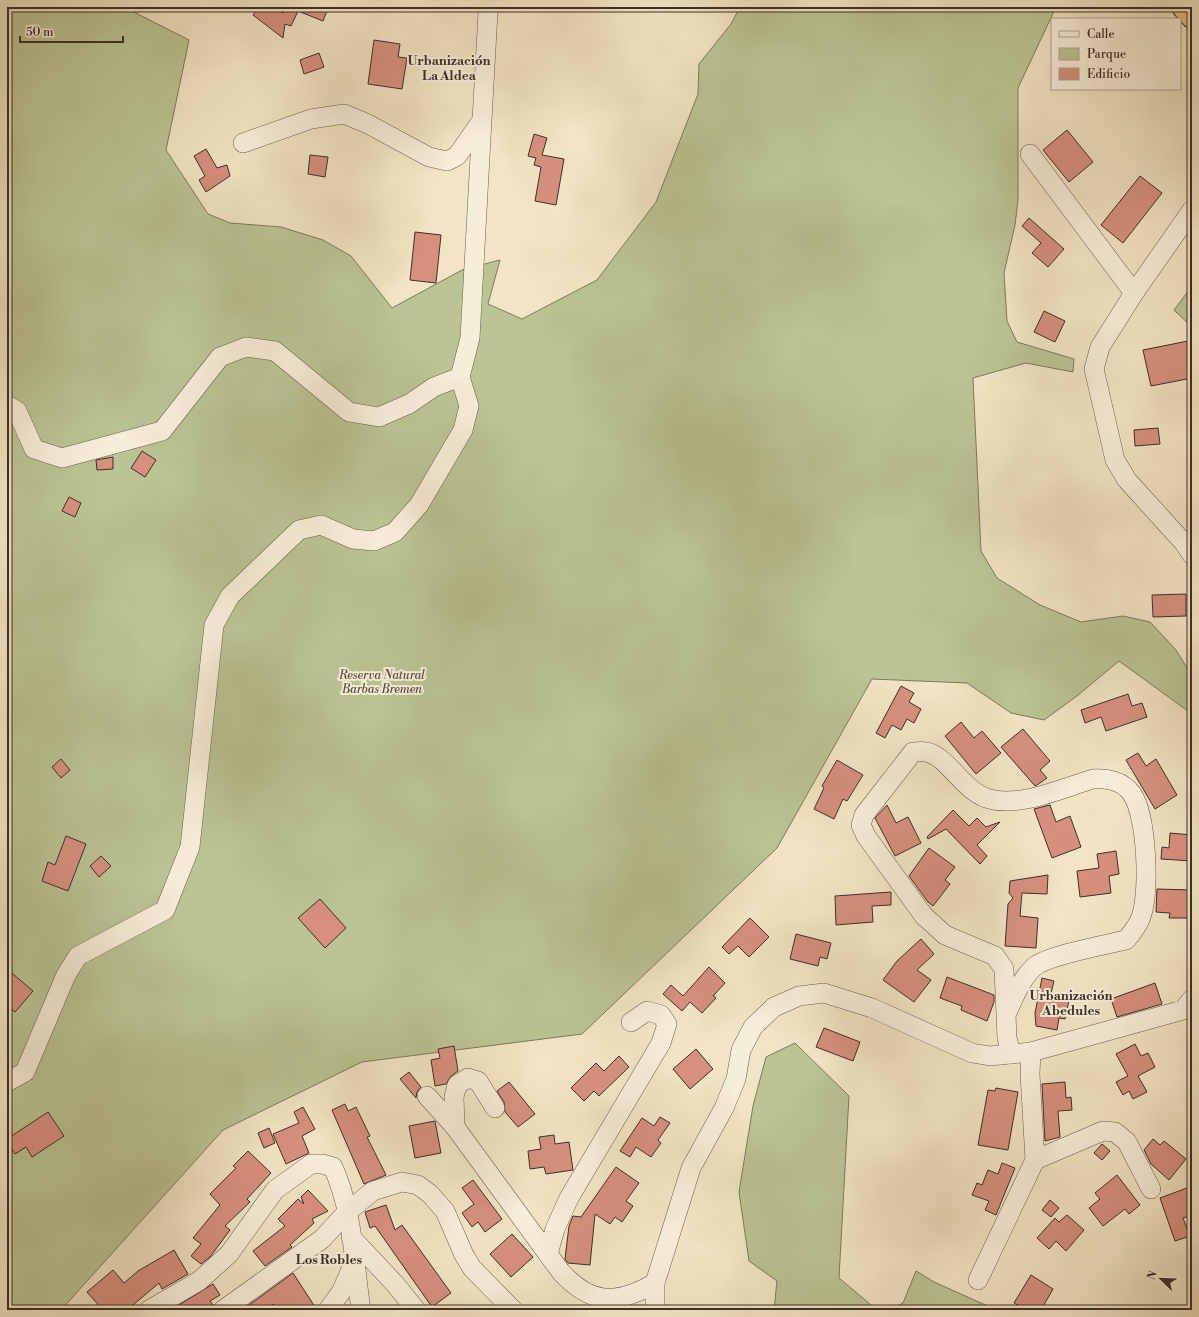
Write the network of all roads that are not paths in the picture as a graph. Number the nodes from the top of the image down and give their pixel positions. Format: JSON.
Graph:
{"nodes":[{"id":1,"x":1183,"y":7,"type":"edge"},
{"id":2,"x":486,"y":8,"type":"edge"},
{"id":3,"x":1192,"y":17,"type":"edge"},
{"id":4,"x":480,"y":123,"type":"junction"},
{"id":5,"x":243,"y":143,"type":"dead end"},
{"id":6,"x":1030,"y":154,"type":"dead end"},
{"id":7,"x":1192,"y":210,"type":"edge"},
{"id":8,"x":1134,"y":293,"type":"junction"},
{"id":9,"x":460,"y":376,"type":"junction"},
{"id":10,"x":7,"y":405,"type":"edge"},
{"id":11,"x":1192,"y":555,"type":"edge"},
{"id":12,"x":1192,"y":999,"type":"edge"},
{"id":13,"x":1007,"y":1013,"type":"junction"},
{"id":14,"x":631,"y":1022,"type":"dead end"},
{"id":15,"x":1031,"y":1052,"type":"junction"},
{"id":16,"x":1011,"y":1054,"type":"junction"},
{"id":17,"x":7,"y":1082,"type":"edge"},
{"id":18,"x":427,"y":1096,"type":"dead end"},
{"id":19,"x":495,"y":1108,"type":"dead end"},
{"id":20,"x":455,"y":1127,"type":"junction"},
{"id":21,"x":1035,"y":1160,"type":"junction"},
{"id":22,"x":1151,"y":1189,"type":"dead end"},
{"id":23,"x":347,"y":1212,"type":"junction"},
{"id":24,"x":351,"y":1237,"type":"junction"},
{"id":25,"x":548,"y":1254,"type":"junction"},
{"id":26,"x":354,"y":1263,"type":"junction"},
{"id":27,"x":978,"y":1280,"type":"dead end"},
{"id":28,"x":656,"y":1283,"type":"junction"},
{"id":29,"x":149,"y":1310,"type":"edge"},
{"id":30,"x":223,"y":1310,"type":"edge"},
{"id":31,"x":328,"y":1310,"type":"edge"},
{"id":32,"x":361,"y":1310,"type":"edge"},
{"id":33,"x":416,"y":1310,"type":"edge"},
{"id":34,"x":513,"y":1310,"type":"edge"},
{"id":35,"x":655,"y":1310,"type":"edge"}],
"edges":[{"from":1,"to":3,"type":"highway"},
{"from":2,"to":4,"type":"street"},
{"from":4,"to":5,"type":"street"},
{"from":4,"to":9,"type":"street"},
{"from":6,"to":8,"type":"street"},
{"from":7,"to":8,"type":"street"},
{"from":8,"to":11,"type":"street"},
{"from":9,"to":10,"type":"street"},
{"from":9,"to":17,"type":"street"},
{"from":12,"to":15,"type":"street"},
{"from":13,"to":13,"type":"street"},
{"from":13,"to":16,"type":"street"},
{"from":14,"to":25,"type":"street"},
{"from":15,"to":16,"type":"street"},
{"from":15,"to":21,"type":"street"},
{"from":16,"to":28,"type":"street"},
{"from":18,"to":20,"type":"street"},
{"from":19,"to":20,"type":"street"},
{"from":20,"to":25,"type":"street"},
{"from":21,"to":22,"type":"street"},
{"from":21,"to":27,"type":"street"},
{"from":23,"to":24,"type":"street"},
{"from":23,"to":29,"type":"street"},
{"from":23,"to":30,"type":"street"},
{"from":23,"to":34,"type":"street"},
{"from":24,"to":26,"type":"street"},
{"from":24,"to":33,"type":"street"},
{"from":25,"to":28,"type":"street"},
{"from":26,"to":31,"type":"street"},
{"from":26,"to":32,"type":"street"},
{"from":28,"to":35,"type":"street"}]}
